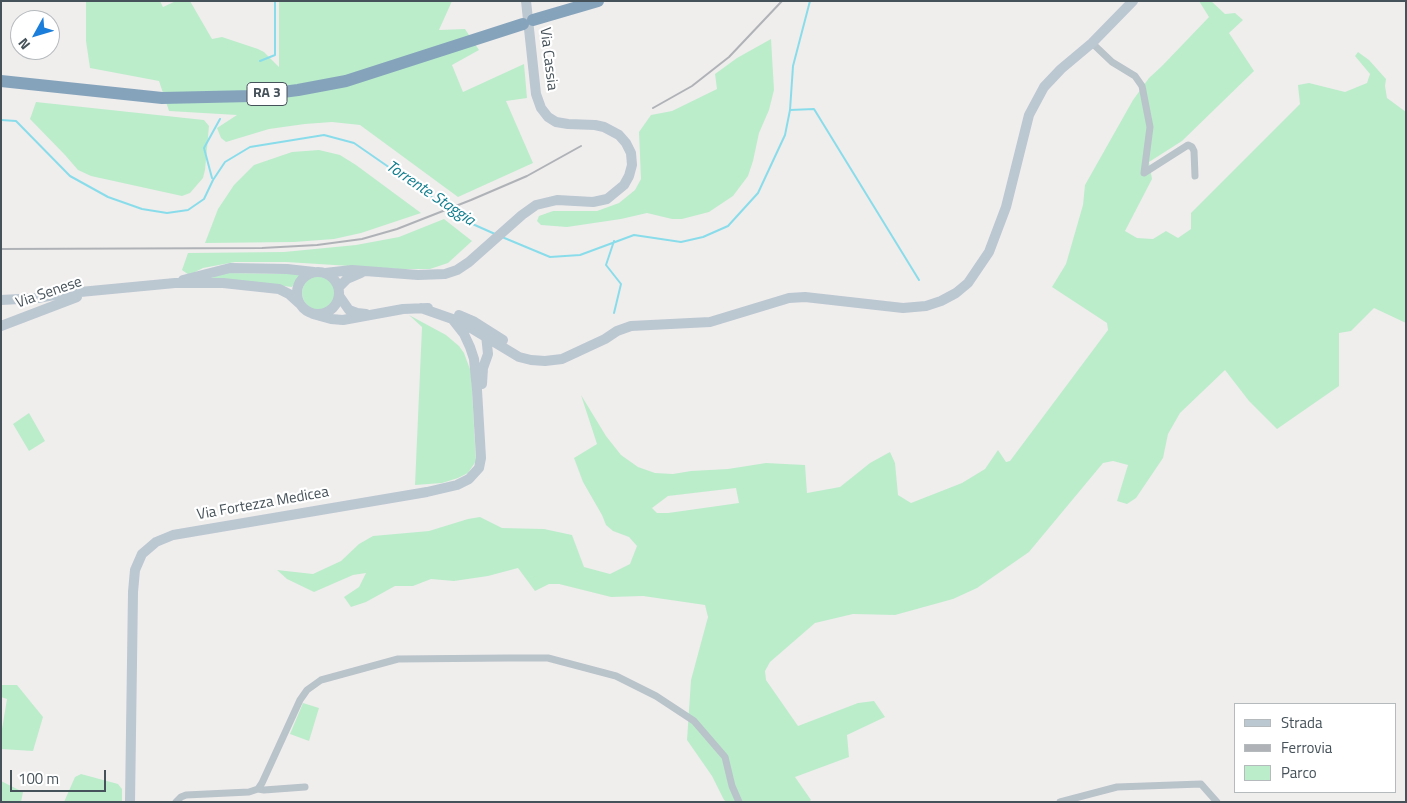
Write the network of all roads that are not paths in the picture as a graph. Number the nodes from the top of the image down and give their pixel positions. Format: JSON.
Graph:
{"nodes":[{"id":1,"x":526,"y":1,"type":"edge"},
{"id":2,"x":574,"y":1,"type":"edge"},
{"id":3,"x":598,"y":1,"type":"edge"},
{"id":4,"x":1133,"y":1,"type":"edge"},
{"id":5,"x":527,"y":19,"type":"junction"},
{"id":6,"x":1092,"y":42,"type":"junction"},
{"id":7,"x":1,"y":74,"type":"edge"},
{"id":8,"x":1,"y":81,"type":"edge"},
{"id":9,"x":1195,"y":176,"type":"dead end"},
{"id":10,"x":364,"y":271,"type":"junction"},
{"id":11,"x":320,"y":272,"type":"junction"},
{"id":12,"x":175,"y":283,"type":"junction"},
{"id":13,"x":106,"y":290,"type":"junction"},
{"id":14,"x":339,"y":292,"type":"junction"},
{"id":15,"x":46,"y":296,"type":"junction"},
{"id":16,"x":1,"y":300,"type":"edge"},
{"id":17,"x":836,"y":302,"type":"junction"},
{"id":18,"x":300,"y":304,"type":"junction"},
{"id":19,"x":40,"y":310,"type":"junction"},
{"id":20,"x":313,"y":314,"type":"junction"},
{"id":21,"x":370,"y":315,"type":"junction"},
{"id":22,"x":455,"y":316,"type":"junction"},
{"id":23,"x":1,"y":326,"type":"edge"},
{"id":24,"x":486,"y":338,"type":"junction"},
{"id":25,"x":604,"y":339,"type":"junction"},
{"id":26,"x":504,"y":348,"type":"junction"},
{"id":27,"x":573,"y":353,"type":"junction"},
{"id":28,"x":488,"y":357,"type":"junction"},
{"id":29,"x":481,"y":464,"type":"junction"},
{"id":30,"x":305,"y":787,"type":"dead end"},
{"id":31,"x":258,"y":789,"type":"junction"},
{"id":32,"x":130,"y":802,"type":"edge"},
{"id":33,"x":176,"y":802,"type":"edge"},
{"id":34,"x":738,"y":802,"type":"edge"},
{"id":35,"x":1060,"y":802,"type":"edge"},
{"id":36,"x":1217,"y":802,"type":"edge"}],
"edges":[{"from":1,"to":10,"type":"main road","name":"Via Cassia"},
{"from":2,"to":5,"type":"highway","number":"RA 3"},
{"from":3,"to":5,"type":"highway","number":"RA 3"},
{"from":4,"to":6,"type":"main road"},
{"from":5,"to":7,"type":"highway","number":"RA 3"},
{"from":5,"to":8,"type":"highway","number":"RA 3"},
{"from":6,"to":9,"type":"street"},
{"from":6,"to":17,"type":"main road"},
{"from":10,"to":11,"type":"main road","name":"Via Cassia"},
{"from":10,"to":14,"type":"main road"},
{"from":11,"to":12,"type":"main road","name":"Via Cassia"},
{"from":11,"to":14,"type":"main road"},
{"from":11,"to":18,"type":"main road"},
{"from":12,"to":13,"type":"main road","name":"Via Cassia"},
{"from":12,"to":18,"type":"main road","name":"Via Cassia"},
{"from":13,"to":15,"type":"main road"},
{"from":13,"to":19,"type":"main road","name":"Via Senese"},
{"from":14,"to":20,"type":"main road"},
{"from":14,"to":21,"type":"main road"},
{"from":15,"to":16,"type":"main road"},
{"from":15,"to":19,"type":"main road"},
{"from":17,"to":25,"type":"main road"},
{"from":17,"to":25,"type":"main road"},
{"from":18,"to":20,"type":"main road","name":"Via Cassia"},
{"from":19,"to":23,"type":"main road","name":"Via Senese"},
{"from":20,"to":21,"type":"main road"},
{"from":21,"to":22,"type":"main road"},
{"from":22,"to":24,"type":"main road"},
{"from":22,"to":27,"type":"main road"},
{"from":22,"to":29,"type":"main road"},
{"from":24,"to":26,"type":"main road"},
{"from":24,"to":28,"type":"main road"},
{"from":25,"to":27,"type":"main road"},
{"from":26,"to":27,"type":"main road"},
{"from":26,"to":28,"type":"main road"},
{"from":28,"to":29,"type":"main road"},
{"from":29,"to":32,"type":"main road","name":"Via Fortezza Medicea"},
{"from":30,"to":31,"type":"street"},
{"from":31,"to":33,"type":"street"},
{"from":31,"to":34,"type":"street"},
{"from":35,"to":36,"type":"street"}]}
